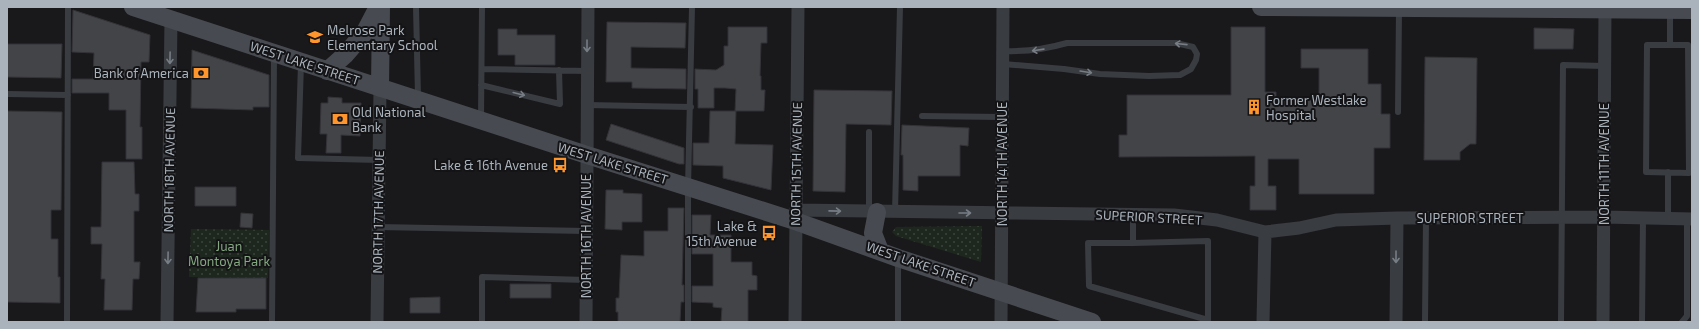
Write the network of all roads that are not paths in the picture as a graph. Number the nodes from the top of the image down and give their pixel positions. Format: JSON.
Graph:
{"nodes":[{"id":1,"x":68,"y":7,"type":"edge"},
{"id":2,"x":133,"y":7,"type":"edge"},
{"id":3,"x":378,"y":7,"type":"edge"},
{"id":4,"x":381,"y":7,"type":"edge"},
{"id":5,"x":416,"y":7,"type":"edge"},
{"id":6,"x":482,"y":7,"type":"edge"},
{"id":7,"x":588,"y":7,"type":"edge"},
{"id":8,"x":692,"y":7,"type":"edge"},
{"id":9,"x":798,"y":7,"type":"edge"},
{"id":10,"x":900,"y":7,"type":"edge"},
{"id":11,"x":1003,"y":7,"type":"edge"},
{"id":12,"x":1261,"y":7,"type":"edge"},
{"id":13,"x":1399,"y":8,"type":"edge"},
{"id":14,"x":1504,"y":8,"type":"edge"},
{"id":15,"x":1605,"y":8,"type":"edge"},
{"id":16,"x":1670,"y":10,"type":"junction"},
{"id":17,"x":1692,"y":10,"type":"edge"},
{"id":18,"x":171,"y":19,"type":"junction"},
{"id":19,"x":1670,"y":45,"type":"junction"},
{"id":20,"x":274,"y":53,"type":"junction"},
{"id":21,"x":1003,"y":58,"type":"junction"},
{"id":22,"x":301,"y":62,"type":"junction"},
{"id":23,"x":1605,"y":66,"type":"junction"},
{"id":24,"x":482,"y":69,"type":"junction"},
{"id":25,"x":559,"y":70,"type":"junction"},
{"id":26,"x":327,"y":71,"type":"junction"},
{"id":27,"x":587,"y":71,"type":"junction"},
{"id":28,"x":481,"y":85,"type":"junction"},
{"id":29,"x":380,"y":88,"type":"junction"},
{"id":30,"x":7,"y":94,"type":"edge"},
{"id":31,"x":68,"y":95,"type":"junction"},
{"id":32,"x":418,"y":100,"type":"junction"},
{"id":33,"x":587,"y":105,"type":"junction"},
{"id":34,"x":691,"y":107,"type":"junction"},
{"id":35,"x":1398,"y":112,"type":"dead end"},
{"id":36,"x":922,"y":116,"type":"dead end"},
{"id":37,"x":1002,"y":117,"type":"junction"},
{"id":38,"x":480,"y":120,"type":"junction"},
{"id":39,"x":869,"y":132,"type":"dead end"},
{"id":40,"x":587,"y":155,"type":"junction"},
{"id":41,"x":379,"y":160,"type":"junction"},
{"id":42,"x":1668,"y":172,"type":"junction"},
{"id":43,"x":688,"y":187,"type":"junction"},
{"id":44,"x":873,"y":212,"type":"junction"},
{"id":45,"x":895,"y":212,"type":"junction"},
{"id":46,"x":1002,"y":213,"type":"junction"},
{"id":47,"x":1133,"y":215,"type":"junction"},
{"id":48,"x":796,"y":216,"type":"junction"},
{"id":49,"x":1604,"y":217,"type":"junction"},
{"id":50,"x":1397,"y":218,"type":"junction"},
{"id":51,"x":1426,"y":218,"type":"junction"},
{"id":52,"x":1562,"y":218,"type":"junction"},
{"id":53,"x":1643,"y":218,"type":"junction"},
{"id":54,"x":1668,"y":219,"type":"junction"},
{"id":55,"x":1690,"y":219,"type":"edge"},
{"id":56,"x":378,"y":226,"type":"junction"},
{"id":57,"x":586,"y":231,"type":"junction"},
{"id":58,"x":1265,"y":232,"type":"junction"},
{"id":59,"x":1133,"y":244,"type":"junction"},
{"id":60,"x":880,"y":251,"type":"junction"},
{"id":61,"x":898,"y":258,"type":"junction"},
{"id":62,"x":586,"y":280,"type":"junction"},
{"id":63,"x":1002,"y":291,"type":"junction"},
{"id":64,"x":67,"y":322,"type":"edge"},
{"id":65,"x":167,"y":322,"type":"edge"},
{"id":66,"x":272,"y":322,"type":"edge"},
{"id":67,"x":377,"y":322,"type":"edge"},
{"id":68,"x":482,"y":322,"type":"edge"},
{"id":69,"x":586,"y":322,"type":"edge"},
{"id":70,"x":688,"y":322,"type":"edge"},
{"id":71,"x":795,"y":322,"type":"edge"},
{"id":72,"x":898,"y":322,"type":"edge"},
{"id":73,"x":1002,"y":322,"type":"edge"},
{"id":74,"x":1092,"y":322,"type":"edge"},
{"id":75,"x":1263,"y":322,"type":"edge"},
{"id":76,"x":1396,"y":322,"type":"edge"},
{"id":77,"x":1425,"y":322,"type":"edge"},
{"id":78,"x":1562,"y":322,"type":"edge"},
{"id":79,"x":1603,"y":322,"type":"edge"},
{"id":80,"x":1642,"y":322,"type":"edge"},
{"id":81,"x":1682,"y":322,"type":"edge"}],
"edges":[{"from":1,"to":31,"type":"lane"},
{"from":2,"to":18,"type":"main road","name":"WEST LAKE STREET"},
{"from":3,"to":26,"type":"main road"},
{"from":4,"to":29,"type":"main road","name":"NORTH 17TH AVENUE"},
{"from":5,"to":32,"type":"lane"},
{"from":6,"to":24,"type":"lane"},
{"from":7,"to":27,"type":"street","name":"NORTH 16TH AVENUE","one_way":true},
{"from":8,"to":34,"type":"lane"},
{"from":9,"to":48,"type":"street","name":"NORTH 15TH AVENUE"},
{"from":10,"to":45,"type":"lane"},
{"from":11,"to":21,"type":"street","name":"NORTH 14TH AVENUE"},
{"from":12,"to":13,"type":"main road"},
{"from":13,"to":14,"type":"main road"},
{"from":13,"to":35,"type":"lane"},
{"from":14,"to":15,"type":"main road"},
{"from":15,"to":16,"type":"main road"},
{"from":15,"to":23,"type":"street","name":"NORTH 11TH AVENUE"},
{"from":16,"to":17,"type":"main road"},
{"from":16,"to":19,"type":"lane"},
{"from":18,"to":20,"type":"main road","name":"WEST LAKE STREET"},
{"from":18,"to":65,"type":"street","name":"NORTH 18TH AVENUE","one_way":true},
{"from":19,"to":42,"type":"lane"},
{"from":19,"to":42,"type":"lane"},
{"from":20,"to":22,"type":"main road","name":"WEST LAKE STREET"},
{"from":20,"to":66,"type":"lane"},
{"from":21,"to":21,"type":"lane","one_way":true},
{"from":21,"to":37,"type":"street","name":"NORTH 14TH AVENUE"},
{"from":22,"to":26,"type":"main road","name":"WEST LAKE STREET"},
{"from":22,"to":41,"type":"lane"},
{"from":23,"to":49,"type":"street","name":"NORTH 11TH AVENUE"},
{"from":23,"to":52,"type":"lane"},
{"from":24,"to":25,"type":"lane"},
{"from":24,"to":28,"type":"lane"},
{"from":25,"to":27,"type":"lane"},
{"from":28,"to":25,"type":"lane","one_way":true},
{"from":26,"to":29,"type":"main road","name":"WEST LAKE STREET"},
{"from":27,"to":33,"type":"street","name":"NORTH 16TH AVENUE"},
{"from":28,"to":38,"type":"lane"},
{"from":29,"to":32,"type":"main road","name":"WEST LAKE STREET"},
{"from":29,"to":41,"type":"street","name":"NORTH 17TH AVENUE"},
{"from":30,"to":31,"type":"lane"},
{"from":31,"to":64,"type":"lane"},
{"from":32,"to":38,"type":"main road","name":"WEST LAKE STREET"},
{"from":33,"to":34,"type":"lane"},
{"from":33,"to":40,"type":"street","name":"NORTH 16TH AVENUE"},
{"from":34,"to":43,"type":"lane"},
{"from":36,"to":37,"type":"lane"},
{"from":37,"to":46,"type":"street","name":"NORTH 14TH AVENUE"},
{"from":38,"to":40,"type":"main road","name":"WEST LAKE STREET"},
{"from":39,"to":44,"type":"lane"},
{"from":40,"to":43,"type":"main road","name":"WEST LAKE STREET"},
{"from":40,"to":57,"type":"street","name":"NORTH 16TH AVENUE"},
{"from":41,"to":56,"type":"street","name":"NORTH 17TH AVENUE"},
{"from":42,"to":54,"type":"lane"},
{"from":43,"to":48,"type":"main road","name":"WEST LAKE STREET"},
{"from":43,"to":70,"type":"lane"},
{"from":44,"to":45,"type":"street","name":"SUPERIOR STREET"},
{"from":48,"to":44,"type":"street","name":"SUPERIOR STREET","one_way":true},
{"from":44,"to":60,"type":"main road"},
{"from":45,"to":46,"type":"street","name":"SUPERIOR STREET","one_way":true},
{"from":46,"to":47,"type":"street","name":"SUPERIOR STREET"},
{"from":46,"to":63,"type":"street","name":"NORTH 14TH AVENUE"},
{"from":47,"to":58,"type":"street","name":"SUPERIOR STREET"},
{"from":47,"to":59,"type":"lane"},
{"from":48,"to":60,"type":"main road","name":"WEST LAKE STREET"},
{"from":48,"to":71,"type":"street","name":"NORTH 15TH AVENUE"},
{"from":49,"to":52,"type":"street","name":"SUPERIOR STREET"},
{"from":49,"to":53,"type":"street","name":"SUPERIOR STREET"},
{"from":49,"to":79,"type":"street","name":"NORTH 11TH AVENUE"},
{"from":50,"to":51,"type":"street","name":"SUPERIOR STREET"},
{"from":50,"to":58,"type":"street","name":"SUPERIOR STREET"},
{"from":50,"to":76,"type":"street","one_way":true},
{"from":51,"to":52,"type":"street","name":"SUPERIOR STREET"},
{"from":51,"to":77,"type":"lane"},
{"from":52,"to":78,"type":"lane"},
{"from":53,"to":54,"type":"street","name":"SUPERIOR STREET"},
{"from":53,"to":80,"type":"lane"},
{"from":54,"to":55,"type":"street","name":"SUPERIOR STREET"},
{"from":55,"to":81,"type":"lane"},
{"from":56,"to":57,"type":"lane"},
{"from":56,"to":67,"type":"street","name":"NORTH 17TH AVENUE"},
{"from":57,"to":62,"type":"street","name":"NORTH 16TH AVENUE"},
{"from":58,"to":75,"type":"street"},
{"from":59,"to":59,"type":"lane"},
{"from":60,"to":61,"type":"main road","name":"WEST LAKE STREET"},
{"from":61,"to":63,"type":"main road","name":"WEST LAKE STREET"},
{"from":61,"to":72,"type":"lane"},
{"from":62,"to":68,"type":"lane"},
{"from":62,"to":69,"type":"street","name":"NORTH 16TH AVENUE"},
{"from":63,"to":73,"type":"street","name":"NORTH 14TH AVENUE"},
{"from":63,"to":74,"type":"main road","name":"WEST LAKE STREET"}]}
